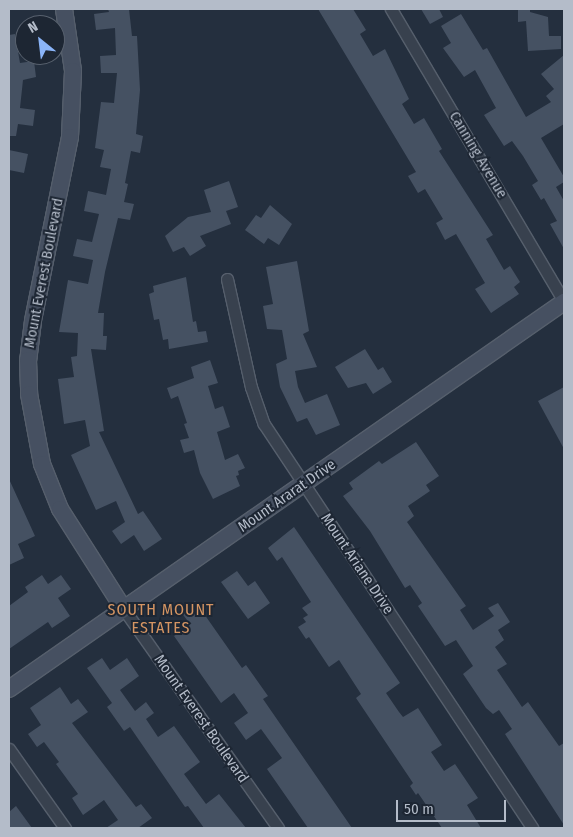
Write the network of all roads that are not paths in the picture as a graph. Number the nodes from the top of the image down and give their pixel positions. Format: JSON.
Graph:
{"nodes":[{"id":1,"x":64,"y":9,"type":"edge"},
{"id":2,"x":391,"y":9,"type":"edge"},
{"id":3,"x":227,"y":279,"type":"dead end"},
{"id":4,"x":564,"y":302,"type":"edge"},
{"id":5,"x":303,"y":484,"type":"junction"},
{"id":6,"x":123,"y":608,"type":"junction"},
{"id":7,"x":9,"y":689,"type":"edge"},
{"id":8,"x":9,"y":749,"type":"edge"},
{"id":9,"x":65,"y":828,"type":"edge"},
{"id":10,"x":278,"y":828,"type":"edge"},
{"id":11,"x":532,"y":828,"type":"edge"}],
"edges":[{"from":1,"to":6,"type":"street","name":"Mount Everest Boulevard"},
{"from":2,"to":4,"type":"street","name":"Canning Avenue"},
{"from":3,"to":5,"type":"street","name":"Mount Ariane Drive"},
{"from":4,"to":5,"type":"street","name":"Mount Ararat Drive"},
{"from":5,"to":6,"type":"street","name":"Mount Ararat Drive"},
{"from":5,"to":11,"type":"street","name":"Mount Ariane Drive"},
{"from":6,"to":7,"type":"street","name":"Mount Ararat Drive"},
{"from":6,"to":10,"type":"street","name":"Mount Everest Boulevard"},
{"from":8,"to":9,"type":"street"}]}
